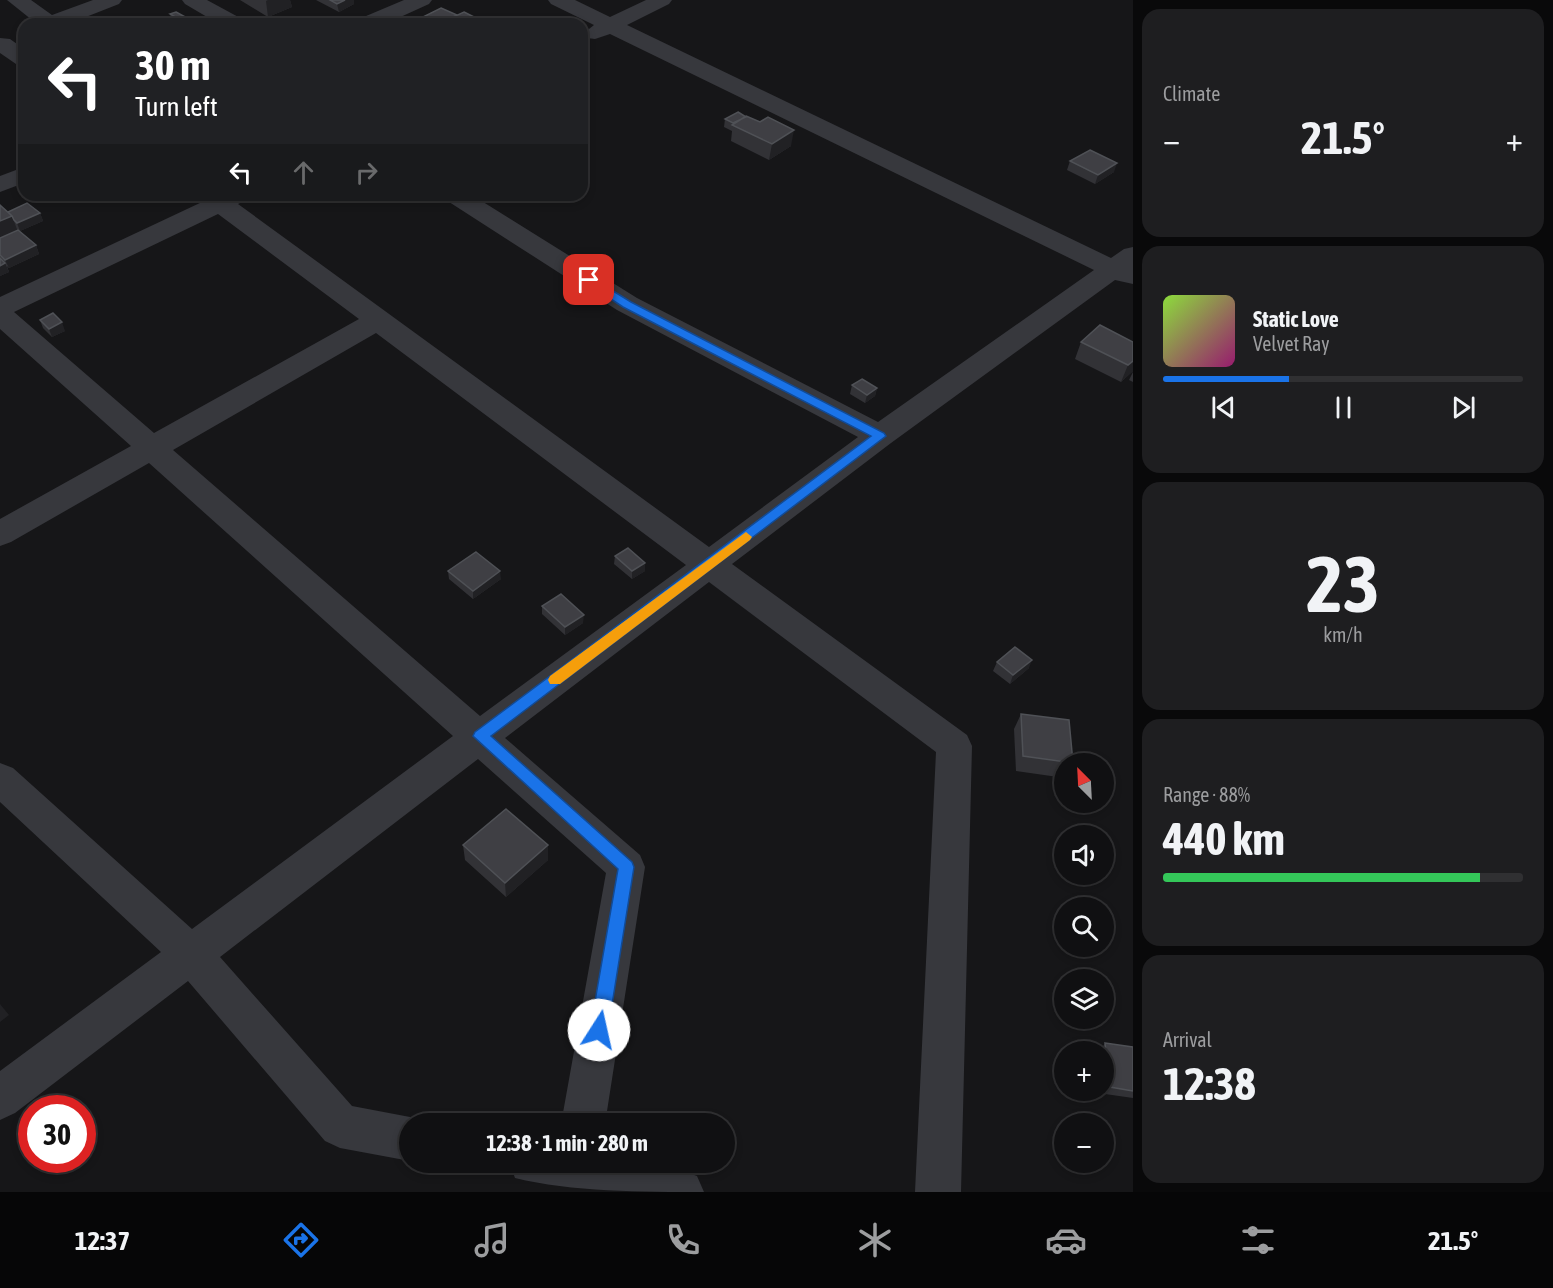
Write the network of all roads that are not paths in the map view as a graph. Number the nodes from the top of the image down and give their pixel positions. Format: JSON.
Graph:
{"nodes":[{"id":1,"x":17,"y":0,"type":"edge"},
{"id":2,"x":112,"y":0,"type":"edge"},
{"id":3,"x":192,"y":0,"type":"edge"},
{"id":4,"x":422,"y":0,"type":"edge"},
{"id":5,"x":558,"y":0,"type":"edge"},
{"id":6,"x":662,"y":0,"type":"edge"},
{"id":7,"x":41,"y":18,"type":"edge"},
{"id":8,"x":65,"y":18,"type":"edge"},
{"id":9,"x":224,"y":18,"type":"edge"},
{"id":10,"x":381,"y":18,"type":"edge"},
{"id":11,"x":609,"y":26,"type":"junction"},
{"id":12,"x":588,"y":35,"type":"edge"},
{"id":13,"x":18,"y":37,"type":"edge"},
{"id":14,"x":1,"y":44,"type":"edge"},
{"id":15,"x":18,"y":55,"type":"edge"},
{"id":16,"x":18,"y":177,"type":"edge"},
{"id":17,"x":0,"y":185,"type":"edge"},
{"id":18,"x":216,"y":201,"type":"edge"},
{"id":19,"x":226,"y":201,"type":"edge"},
{"id":20,"x":464,"y":201,"type":"edge"},
{"id":21,"x":1126,"y":267,"type":"edge"},
{"id":22,"x":0,"y":308,"type":"edge"},
{"id":23,"x":0,"y":314,"type":"edge"},
{"id":24,"x":378,"y":320,"type":"junction"},
{"id":25,"x":880,"y":436,"type":"junction"},
{"id":26,"x":153,"y":448,"type":"junction"},
{"id":27,"x":0,"y":534,"type":"edge"},
{"id":28,"x":708,"y":565,"type":"junction"},
{"id":29,"x":480,"y":736,"type":"junction"},
{"id":30,"x":0,"y":779,"type":"edge"},
{"id":31,"x":191,"y":954,"type":"junction"},
{"id":32,"x":0,"y":1098,"type":"edge"},
{"id":33,"x":585,"y":1113,"type":"edge"},
{"id":34,"x":399,"y":1137,"type":"edge"},
{"id":35,"x":601,"y":1173,"type":"edge"},
{"id":36,"x":681,"y":1192,"type":"edge"},
{"id":37,"x":938,"y":1192,"type":"edge"}],
"edges":[{"from":1,"to":7,"type":"street"},
{"from":2,"to":8,"type":"street"},
{"from":3,"to":9,"type":"street"},
{"from":4,"to":10,"type":"street"},
{"from":5,"to":11,"type":"street"},
{"from":6,"to":11,"type":"street"},
{"from":11,"to":12,"type":"street"},
{"from":11,"to":21,"type":"street"},
{"from":13,"to":14,"type":"street"},
{"from":14,"to":15,"type":"street"},
{"from":16,"to":17,"type":"street"},
{"from":18,"to":22,"type":"street"},
{"from":19,"to":24,"type":"street"},
{"from":20,"to":25,"type":"street"},
{"from":21,"to":25,"type":"street"},
{"from":23,"to":26,"type":"street"},
{"from":24,"to":26,"type":"street"},
{"from":24,"to":28,"type":"street"},
{"from":25,"to":28,"type":"street"},
{"from":26,"to":27,"type":"street"},
{"from":26,"to":29,"type":"street"},
{"from":28,"to":29,"type":"street"},
{"from":28,"to":37,"type":"street"},
{"from":29,"to":31,"type":"street"},
{"from":29,"to":33,"type":"street"},
{"from":30,"to":31,"type":"street"},
{"from":31,"to":32,"type":"street"},
{"from":31,"to":34,"type":"street"},
{"from":35,"to":36,"type":"street"}]}
